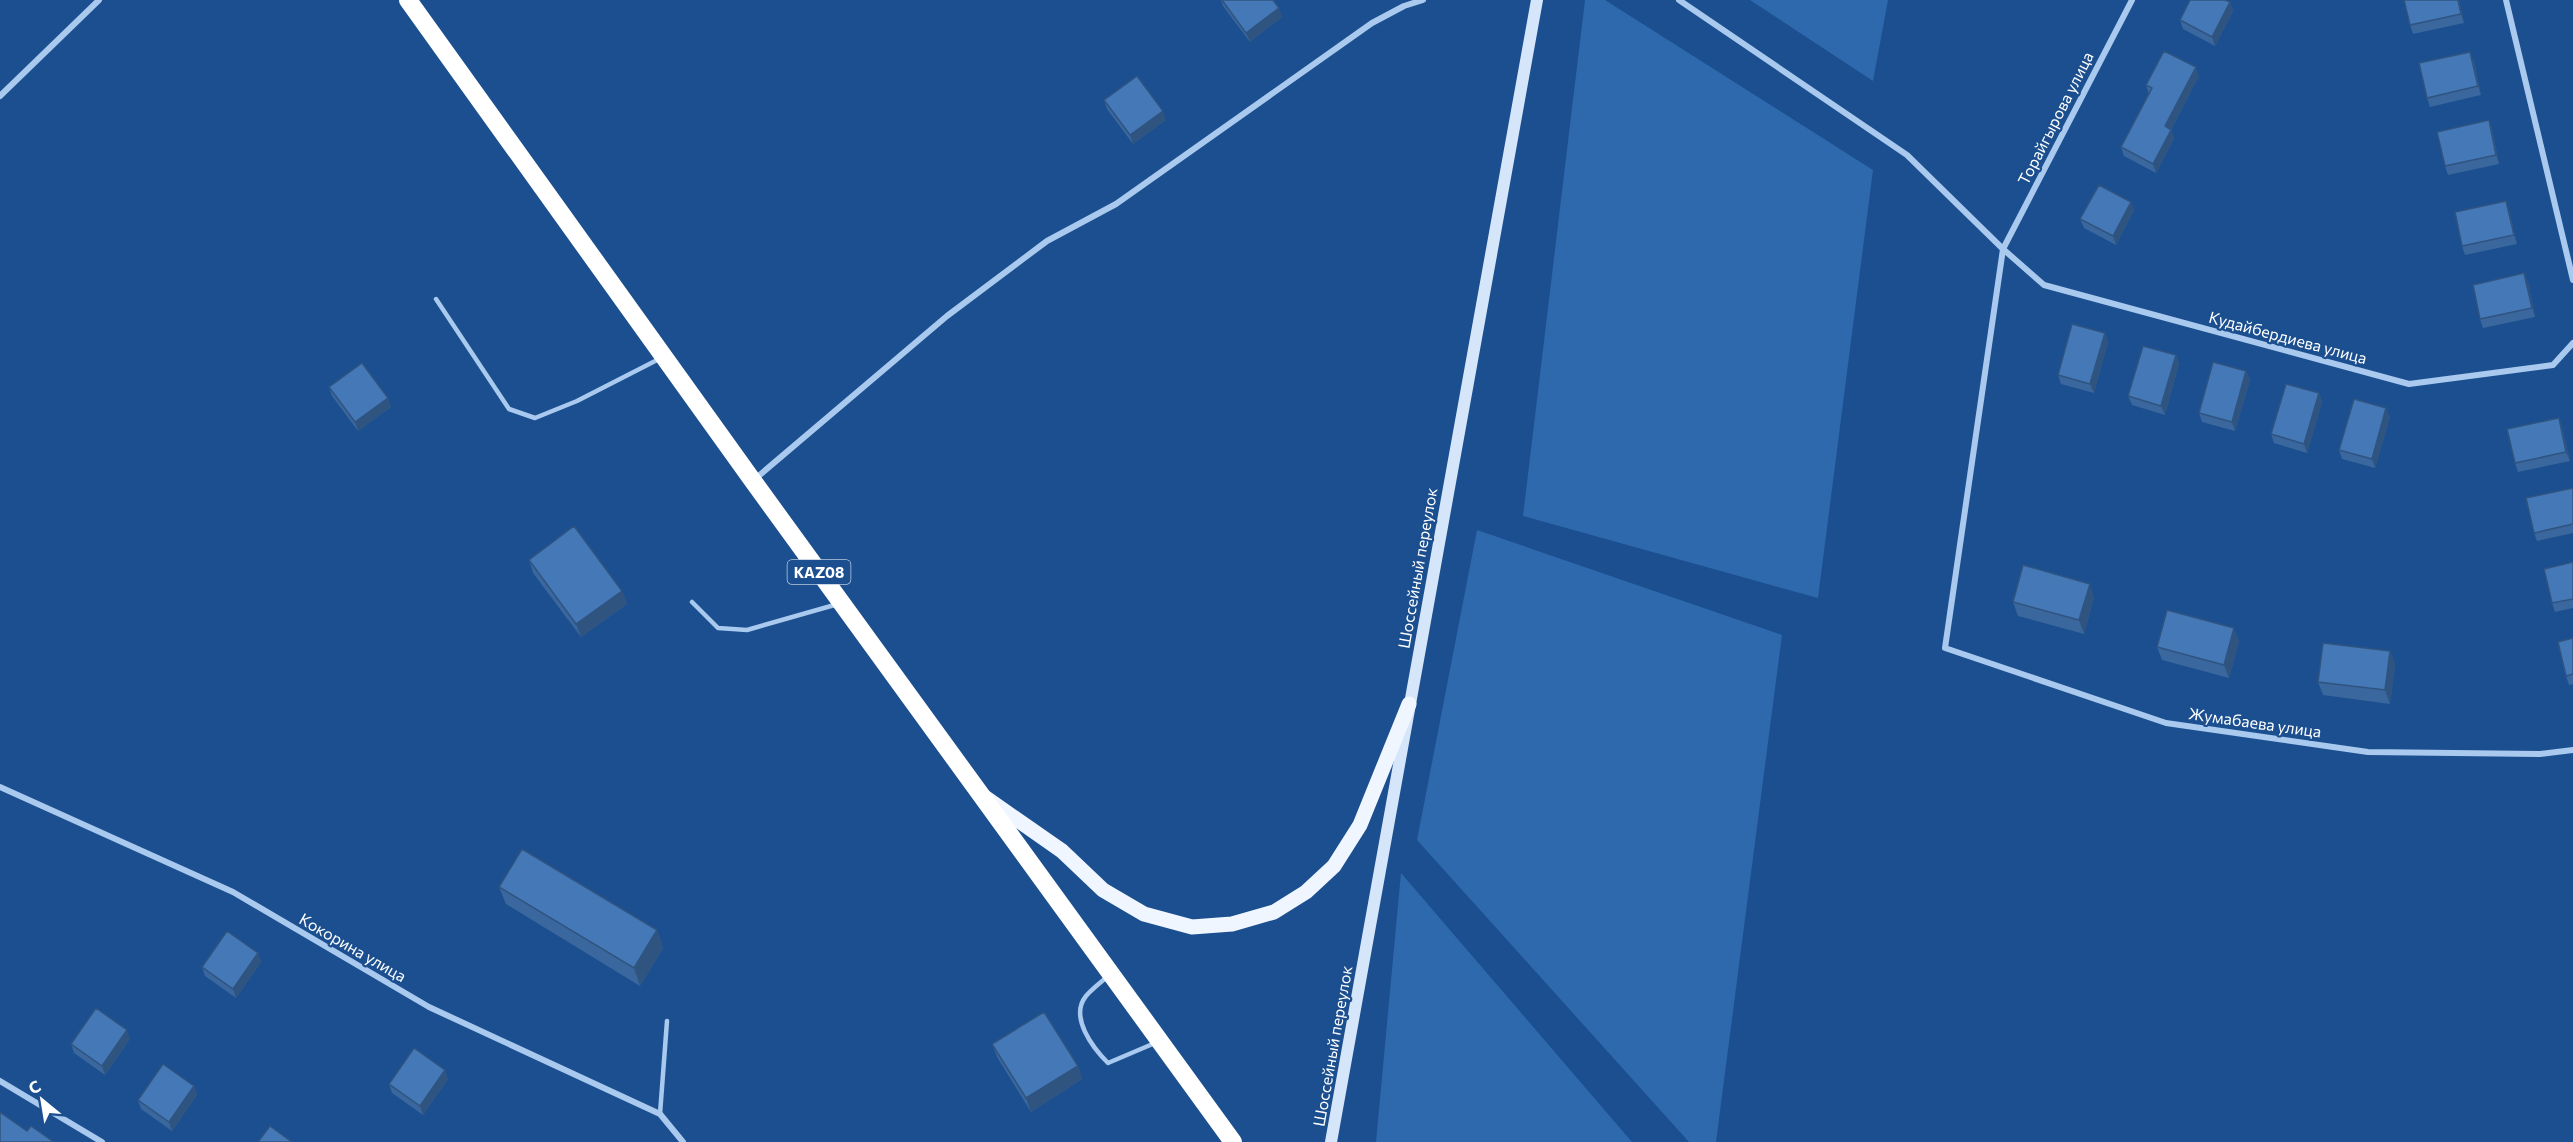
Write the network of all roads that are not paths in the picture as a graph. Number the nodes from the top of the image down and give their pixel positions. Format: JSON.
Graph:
{"nodes":[{"id":1,"x":99,"y":0,"type":"edge"},
{"id":2,"x":408,"y":0,"type":"edge"},
{"id":3,"x":1423,"y":0,"type":"edge"},
{"id":4,"x":1537,"y":0,"type":"edge"},
{"id":5,"x":1679,"y":0,"type":"edge"},
{"id":6,"x":2132,"y":0,"type":"edge"},
{"id":7,"x":2506,"y":0,"type":"edge"},
{"id":8,"x":0,"y":96,"type":"edge"},
{"id":9,"x":2003,"y":249,"type":"junction"},
{"id":10,"x":2573,"y":280,"type":"edge"},
{"id":11,"x":436,"y":299,"type":"dead end"},
{"id":12,"x":2573,"y":343,"type":"edge"},
{"id":13,"x":663,"y":356,"type":"junction"},
{"id":14,"x":753,"y":481,"type":"junction"},
{"id":15,"x":692,"y":602,"type":"dead end"},
{"id":16,"x":841,"y":603,"type":"junction"},
{"id":17,"x":1945,"y":648,"type":"joint"},
{"id":18,"x":1409,"y":704,"type":"junction"},
{"id":19,"x":2573,"y":750,"type":"edge"},
{"id":20,"x":0,"y":787,"type":"edge"},
{"id":21,"x":984,"y":797,"type":"junction"},
{"id":22,"x":1112,"y":973,"type":"junction"},
{"id":23,"x":667,"y":1021,"type":"dead end"},
{"id":24,"x":1160,"y":1041,"type":"junction"},
{"id":25,"x":0,"y":1081,"type":"edge"},
{"id":26,"x":660,"y":1114,"type":"junction"},
{"id":27,"x":102,"y":1142,"type":"edge"},
{"id":28,"x":683,"y":1142,"type":"edge"},
{"id":29,"x":1233,"y":1142,"type":"edge"},
{"id":30,"x":1331,"y":1142,"type":"edge"}],
"edges":[{"from":1,"to":8,"type":"street"},
{"from":2,"to":13,"type":"highway","number":"KAZ08"},
{"from":3,"to":14,"type":"street"},
{"from":4,"to":18,"type":"main road","name":"Шоссейный переулок"},
{"from":5,"to":9,"type":"street","name":"Кудайбердиева улица"},
{"from":6,"to":9,"type":"street","name":"Торайгырова улица"},
{"from":7,"to":10,"type":"street"},
{"from":9,"to":12,"type":"street","name":"Кудайбердиева улица"},
{"from":9,"to":17,"type":"street","name":"Торайгырова улица"},
{"from":11,"to":13,"type":"lane"},
{"from":13,"to":14,"type":"highway","number":"KAZ08"},
{"from":14,"to":16,"type":"highway","number":"KAZ08"},
{"from":15,"to":16,"type":"lane"},
{"from":16,"to":21,"type":"highway","number":"KAZ08"},
{"from":17,"to":19,"type":"street","name":"Жумабаева улица"},
{"from":18,"to":21,"type":"main road"},
{"from":18,"to":30,"type":"main road","name":"Шоссейный переулок"},
{"from":20,"to":26,"type":"street","name":"Кокорина улица"},
{"from":21,"to":22,"type":"highway","number":"KAZ08"},
{"from":22,"to":24,"type":"highway","number":"KAZ08"},
{"from":22,"to":24,"type":"lane"},
{"from":23,"to":26,"type":"lane"},
{"from":24,"to":29,"type":"highway","number":"KAZ08"},
{"from":25,"to":27,"type":"street"},
{"from":26,"to":28,"type":"street","name":"Кокорина улица"}]}
